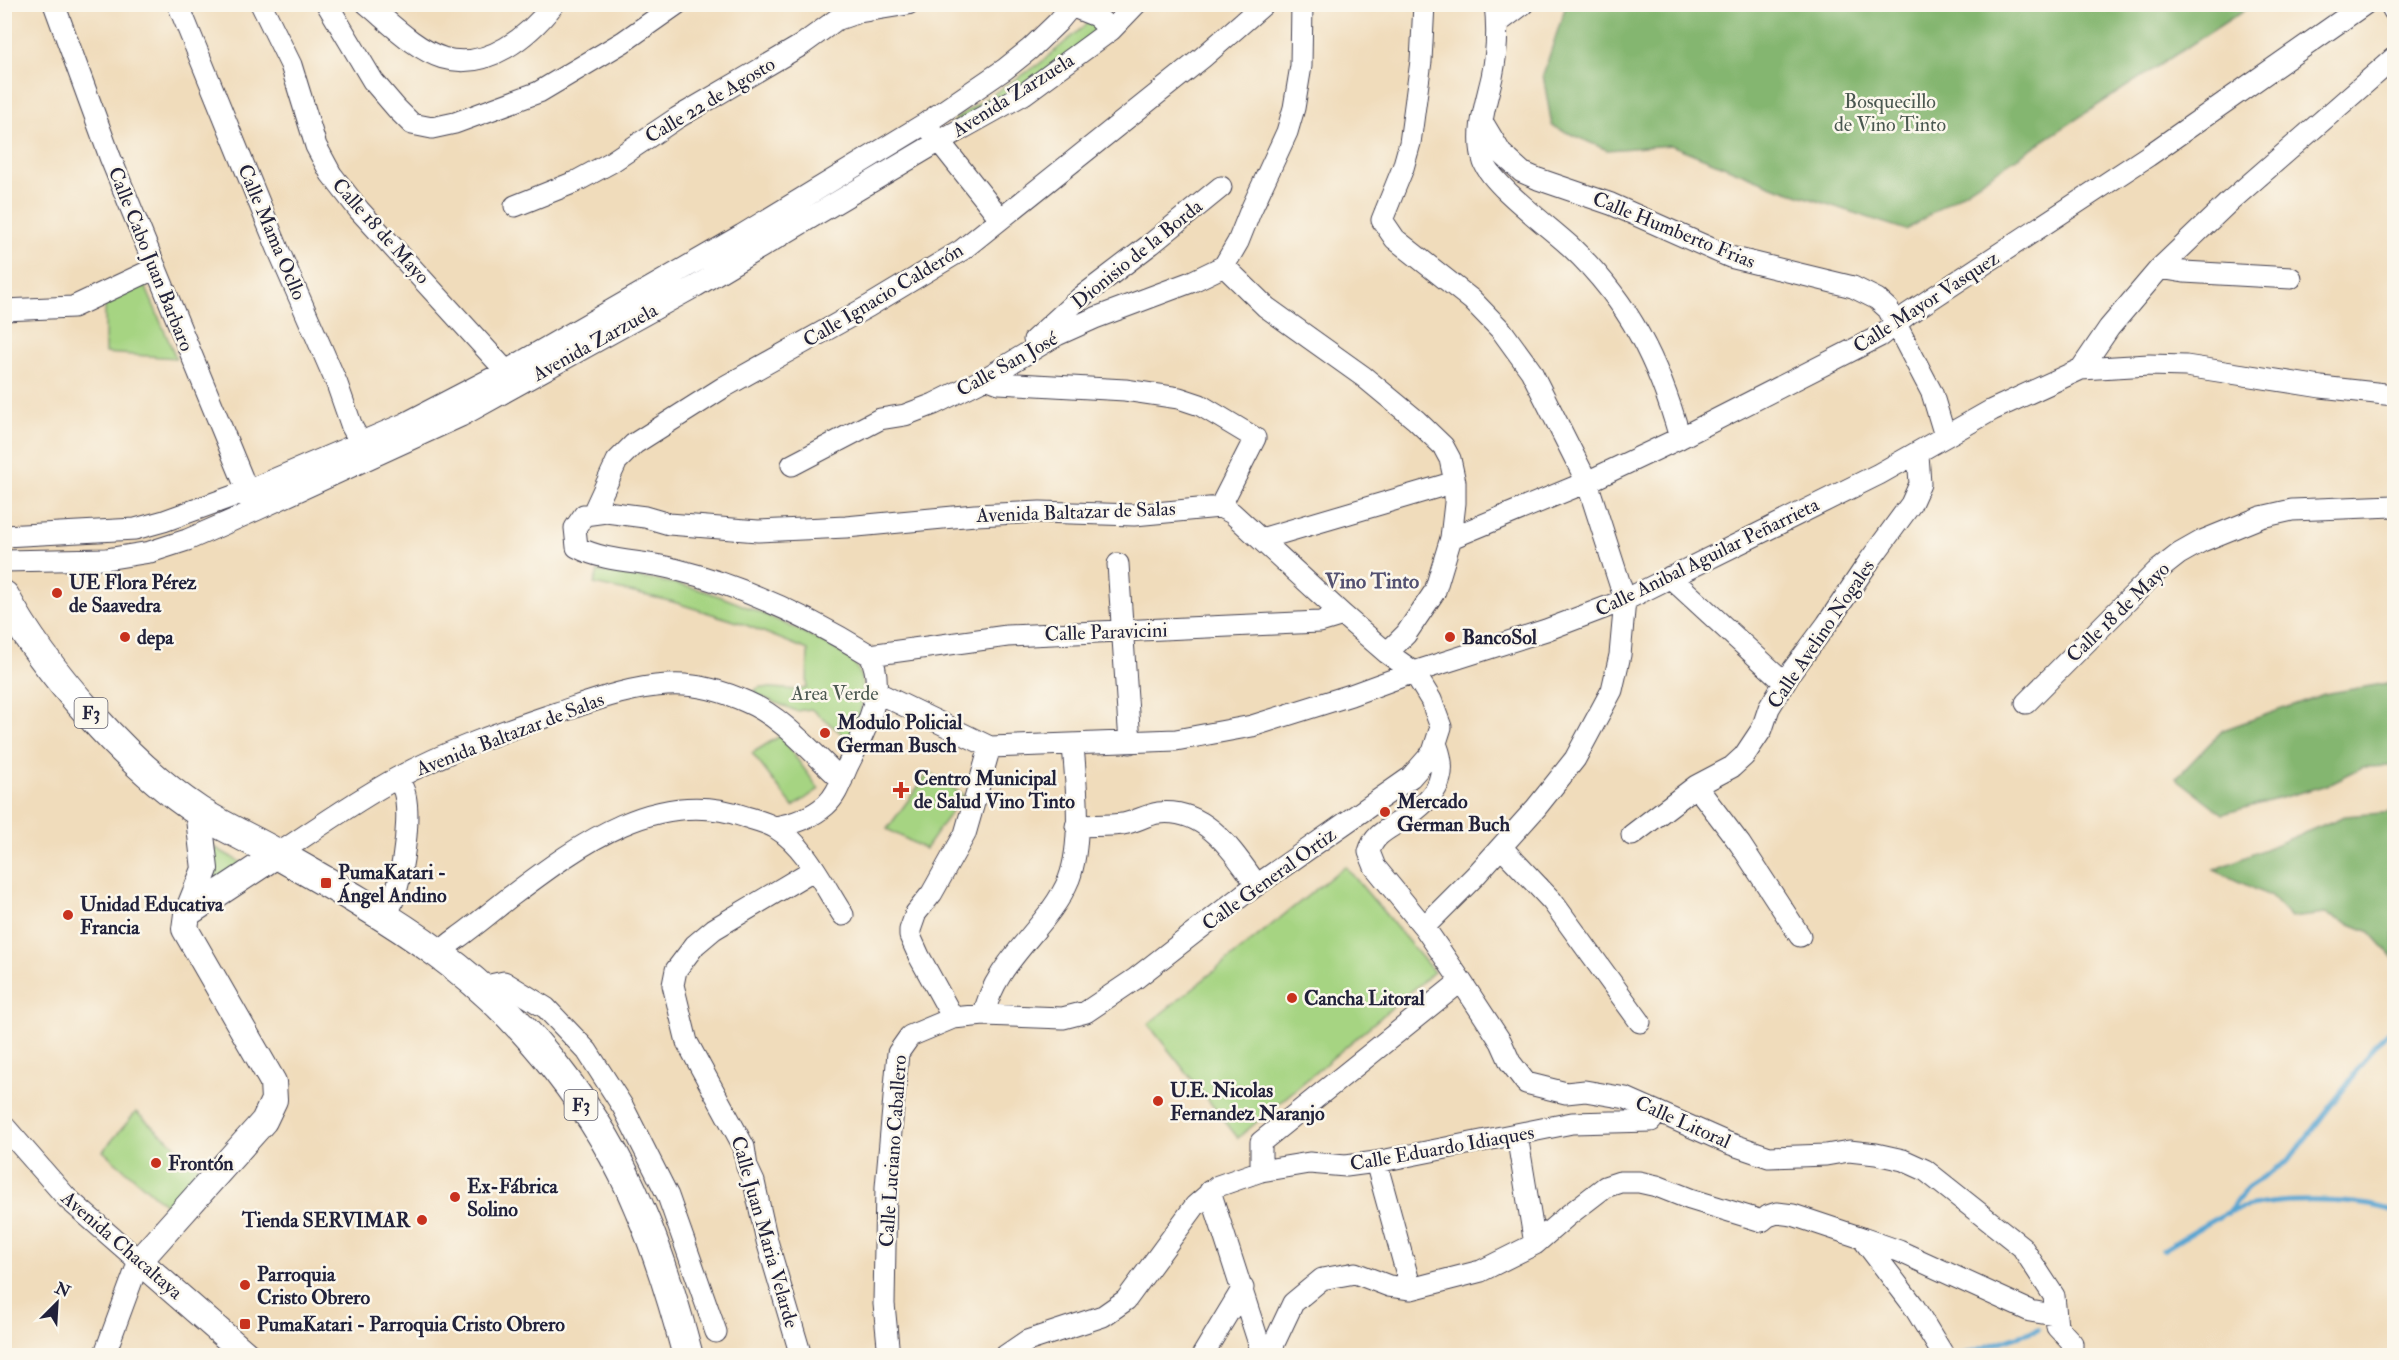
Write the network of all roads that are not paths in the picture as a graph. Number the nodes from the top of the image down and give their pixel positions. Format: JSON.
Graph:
{"nodes":[{"id":1,"x":54,"y":4,"type":"edge"},
{"id":2,"x":178,"y":4,"type":"edge"},
{"id":3,"x":261,"y":4,"type":"edge"},
{"id":4,"x":327,"y":4,"type":"edge"},
{"id":5,"x":367,"y":4,"type":"edge"},
{"id":6,"x":677,"y":4,"type":"edge"},
{"id":7,"x":908,"y":4,"type":"edge"},
{"id":8,"x":1136,"y":4,"type":"edge"},
{"id":9,"x":1264,"y":4,"type":"edge"},
{"id":10,"x":1302,"y":4,"type":"edge"},
{"id":11,"x":1424,"y":4,"type":"edge"},
{"id":12,"x":1523,"y":4,"type":"edge"},
{"id":13,"x":2366,"y":4,"type":"edge"},
{"id":14,"x":2390,"y":4,"type":"edge"},
{"id":15,"x":552,"y":5,"type":"edge"},
{"id":16,"x":1070,"y":5,"type":"edge"},
{"id":17,"x":2394,"y":11,"type":"edge"},
{"id":18,"x":1496,"y":12,"type":"edge"},
{"id":19,"x":1111,"y":30,"type":"junction"},
{"id":20,"x":2394,"y":58,"type":"edge"},
{"id":21,"x":926,"y":123,"type":"junction"},
{"id":22,"x":1483,"y":123,"type":"junction"},
{"id":23,"x":938,"y":142,"type":"junction"},
{"id":24,"x":1221,"y":187,"type":"dead end"},
{"id":25,"x":515,"y":206,"type":"dead end"},
{"id":26,"x":1000,"y":218,"type":"junction"},
{"id":27,"x":1224,"y":266,"type":"junction"},
{"id":28,"x":156,"y":268,"type":"junction"},
{"id":29,"x":2160,"y":268,"type":"junction"},
{"id":30,"x":2291,"y":278,"type":"dead end"},
{"id":31,"x":4,"y":310,"type":"edge"},
{"id":32,"x":1897,"y":323,"type":"junction"},
{"id":33,"x":1033,"y":349,"type":"junction"},
{"id":34,"x":2081,"y":369,"type":"junction"},
{"id":35,"x":506,"y":371,"type":"junction"},
{"id":36,"x":986,"y":378,"type":"junction"},
{"id":37,"x":2394,"y":395,"type":"edge"},
{"id":38,"x":1945,"y":436,"type":"junction"},
{"id":39,"x":1680,"y":438,"type":"junction"},
{"id":40,"x":365,"y":451,"type":"junction"},
{"id":41,"x":1918,"y":454,"type":"junction"},
{"id":42,"x":792,"y":465,"type":"dead end"},
{"id":43,"x":1455,"y":482,"type":"junction"},
{"id":44,"x":1587,"y":482,"type":"junction"},
{"id":45,"x":247,"y":491,"type":"junction"},
{"id":46,"x":2394,"y":506,"type":"edge"},
{"id":47,"x":1220,"y":507,"type":"junction"},
{"id":48,"x":256,"y":510,"type":"junction"},
{"id":49,"x":593,"y":513,"type":"junction"},
{"id":50,"x":4,"y":536,"type":"edge"},
{"id":51,"x":1451,"y":538,"type":"junction"},
{"id":52,"x":1261,"y":539,"type":"junction"},
{"id":53,"x":4,"y":561,"type":"edge"},
{"id":54,"x":1118,"y":564,"type":"dead end"},
{"id":55,"x":1670,"y":577,"type":"junction"},
{"id":56,"x":4,"y":596,"type":"edge"},
{"id":57,"x":1625,"y":600,"type":"junction"},
{"id":58,"x":1343,"y":615,"type":"junction"},
{"id":59,"x":1122,"y":632,"type":"junction"},
{"id":60,"x":1387,"y":653,"type":"junction"},
{"id":61,"x":870,"y":656,"type":"junction"},
{"id":62,"x":1414,"y":672,"type":"junction"},
{"id":63,"x":1784,"y":682,"type":"junction"},
{"id":64,"x":876,"y":692,"type":"junction"},
{"id":65,"x":2026,"y":703,"type":"dead end"},
{"id":66,"x":1130,"y":743,"type":"junction"},
{"id":67,"x":1073,"y":745,"type":"junction"},
{"id":68,"x":1437,"y":746,"type":"junction"},
{"id":69,"x":990,"y":747,"type":"junction"},
{"id":70,"x":398,"y":778,"type":"junction"},
{"id":71,"x":842,"y":780,"type":"junction"},
{"id":72,"x":1696,"y":786,"type":"junction"},
{"id":73,"x":198,"y":810,"type":"junction"},
{"id":74,"x":1076,"y":826,"type":"junction"},
{"id":75,"x":775,"y":827,"type":"junction"},
{"id":76,"x":1632,"y":835,"type":"dead end"},
{"id":77,"x":1501,"y":847,"type":"junction"},
{"id":78,"x":278,"y":855,"type":"junction"},
{"id":79,"x":813,"y":870,"type":"junction"},
{"id":80,"x":1257,"y":885,"type":"junction"},
{"id":81,"x":187,"y":914,"type":"junction"},
{"id":82,"x":843,"y":915,"type":"dead end"},
{"id":83,"x":384,"y":918,"type":"junction"},
{"id":84,"x":1424,"y":927,"type":"junction"},
{"id":85,"x":1800,"y":936,"type":"dead end"},
{"id":86,"x":439,"y":954,"type":"junction"},
{"id":87,"x":1461,"y":981,"type":"junction"},
{"id":88,"x":481,"y":987,"type":"junction"},
{"id":89,"x":984,"y":1015,"type":"junction"},
{"id":90,"x":953,"y":1018,"type":"junction"},
{"id":91,"x":1640,"y":1022,"type":"dead end"},
{"id":92,"x":1658,"y":1112,"type":"junction"},
{"id":93,"x":4,"y":1126,"type":"edge"},
{"id":94,"x":1517,"y":1135,"type":"junction"},
{"id":95,"x":1376,"y":1162,"type":"junction"},
{"id":96,"x":1261,"y":1171,"type":"junction"},
{"id":97,"x":1210,"y":1191,"type":"junction"},
{"id":98,"x":1862,"y":1238,"type":"junction"},
{"id":99,"x":1535,"y":1244,"type":"junction"},
{"id":100,"x":139,"y":1261,"type":"junction"},
{"id":101,"x":1243,"y":1288,"type":"junction"},
{"id":102,"x":1411,"y":1289,"type":"junction"},
{"id":103,"x":2054,"y":1315,"type":"junction"},
{"id":104,"x":716,"y":1332,"type":"dead end"},
{"id":105,"x":104,"y":1356,"type":"edge"},
{"id":106,"x":248,"y":1356,"type":"edge"},
{"id":107,"x":688,"y":1356,"type":"edge"},
{"id":108,"x":801,"y":1356,"type":"edge"},
{"id":109,"x":889,"y":1356,"type":"edge"},
{"id":110,"x":1005,"y":1356,"type":"edge"},
{"id":111,"x":1202,"y":1356,"type":"edge"},
{"id":112,"x":1266,"y":1356,"type":"edge"},
{"id":113,"x":1944,"y":1356,"type":"edge"},
{"id":114,"x":2072,"y":1356,"type":"edge"}],
"edges":[{"from":1,"to":28,"type":"street","name":"Calle Cabo Juan Barbaro"},
{"from":2,"to":40,"type":"street","name":"Calle Mama Ocllo"},
{"from":3,"to":35,"type":"street","name":"Calle 18 de Mayo"},
{"from":4,"to":6,"type":"street"},
{"from":5,"to":15,"type":"street"},
{"from":7,"to":25,"type":"street","name":"Calle 22 de Agosto"},
{"from":8,"to":19,"type":"street","name":"Avenida Zarzuela"},
{"from":9,"to":26,"type":"street","name":"Calle Ignacio Calderón"},
{"from":10,"to":27,"type":"street"},
{"from":11,"to":44,"type":"street"},
{"from":12,"to":18,"type":"street"},
{"from":13,"to":32,"type":"street","name":"Calle Mayor Vasquez"},
{"from":14,"to":17,"type":"street"},
{"from":16,"to":19,"type":"street"},
{"from":16,"to":21,"type":"street","name":"Avenida Zarzuela"},
{"from":18,"to":22,"type":"street"},
{"from":19,"to":23,"type":"street","name":"Avenida Zarzuela"},
{"from":20,"to":29,"type":"street"},
{"from":21,"to":23,"type":"street"},
{"from":21,"to":35,"type":"street","name":"Avenida Zarzuela"},
{"from":22,"to":32,"type":"street","name":"Calle Humberto Frias"},
{"from":22,"to":39,"type":"street"},
{"from":23,"to":26,"type":"street"},
{"from":23,"to":40,"type":"street","name":"Avenida Zarzuela"},
{"from":24,"to":33,"type":"street","name":"Dionisio de la Borda"},
{"from":26,"to":49,"type":"street","name":"Calle Ignacio Calderón"},
{"from":27,"to":33,"type":"street","name":"Calle San José"},
{"from":27,"to":43,"type":"street"},
{"from":28,"to":31,"type":"street"},
{"from":28,"to":45,"type":"street","name":"Calle Cabo Juan Barbaro"},
{"from":29,"to":30,"type":"street"},
{"from":29,"to":34,"type":"street"},
{"from":32,"to":38,"type":"street","name":"Calle Humberto Frias"},
{"from":32,"to":39,"type":"street","name":"Calle Mayor Vasquez"},
{"from":33,"to":36,"type":"street","name":"Calle San José"},
{"from":34,"to":37,"type":"street","name":"Calle Anibal Aguilar Peñarrieta"},
{"from":34,"to":38,"type":"street","name":"Calle Anibal Aguilar Peñarrieta"},
{"from":35,"to":40,"type":"street","name":"Avenida Zarzuela"},
{"from":36,"to":42,"type":"street","name":"Calle San José"},
{"from":36,"to":47,"type":"street"},
{"from":38,"to":41,"type":"street","name":"Calle Anibal Aguilar Peñarrieta"},
{"from":39,"to":44,"type":"street","name":"Calle Mayor Vasquez"},
{"from":40,"to":45,"type":"street","name":"Avenida Zarzuela"},
{"from":40,"to":48,"type":"street","name":"Avenida Zarzuela"},
{"from":41,"to":55,"type":"street","name":"Calle Anibal Aguilar Peñarrieta"},
{"from":41,"to":63,"type":"street","name":"Calle Avelino Nogales"},
{"from":43,"to":51,"type":"street"},
{"from":43,"to":52,"type":"street"},
{"from":44,"to":51,"type":"street","name":"Calle Mayor Vasquez"},
{"from":44,"to":57,"type":"street"},
{"from":45,"to":48,"type":"street","name":"Calle Cabo Juan Barbaro"},
{"from":45,"to":50,"type":"street","name":"Avenida Zarzuela"},
{"from":46,"to":65,"type":"street","name":"Calle 18 de Mayo"},
{"from":47,"to":49,"type":"street","name":"Avenida Baltazar de Salas"},
{"from":47,"to":52,"type":"street"},
{"from":48,"to":53,"type":"street","name":"Avenida Zarzuela"},
{"from":49,"to":61,"type":"street"},
{"from":51,"to":60,"type":"street"},
{"from":52,"to":58,"type":"street"},
{"from":54,"to":59,"type":"street"},
{"from":55,"to":57,"type":"street","name":"Calle Anibal Aguilar Peñarrieta"},
{"from":55,"to":63,"type":"street"},
{"from":56,"to":73,"type":"highway","number":"F3"},
{"from":57,"to":62,"type":"street","name":"Calle Anibal Aguilar Peñarrieta"},
{"from":57,"to":77,"type":"street"},
{"from":58,"to":59,"type":"street","name":"Calle Paravicini"},
{"from":58,"to":60,"type":"street"},
{"from":59,"to":61,"type":"street","name":"Calle Paravicini"},
{"from":59,"to":66,"type":"street"},
{"from":60,"to":62,"type":"street"},
{"from":61,"to":64,"type":"street"},
{"from":62,"to":66,"type":"street","name":"Calle Anibal Aguilar Peñarrieta"},
{"from":62,"to":68,"type":"street"},
{"from":63,"to":72,"type":"street","name":"Calle Avelino Nogales"},
{"from":64,"to":69,"type":"street","name":"Calle Anibal Aguilar Peñarrieta"},
{"from":64,"to":71,"type":"street"},
{"from":66,"to":67,"type":"street","name":"Calle Anibal Aguilar Peñarrieta"},
{"from":67,"to":69,"type":"street","name":"Calle Anibal Aguilar Peñarrieta"},
{"from":67,"to":74,"type":"street"},
{"from":68,"to":80,"type":"street","name":"Calle General Ortiz"},
{"from":68,"to":84,"type":"street","name":"Calle Litoral"},
{"from":69,"to":90,"type":"street"},
{"from":70,"to":71,"type":"street","name":"Avenida Baltazar de Salas"},
{"from":70,"to":78,"type":"street","name":"Avenida Baltazar de Salas"},
{"from":70,"to":83,"type":"street"},
{"from":71,"to":75,"type":"street"},
{"from":72,"to":76,"type":"street","name":"Calle Avelino Nogales"},
{"from":72,"to":85,"type":"street"},
{"from":73,"to":78,"type":"highway","number":"F3"},
{"from":73,"to":81,"type":"main road"},
{"from":74,"to":80,"type":"street"},
{"from":74,"to":89,"type":"street"},
{"from":75,"to":79,"type":"street"},
{"from":75,"to":86,"type":"street"},
{"from":77,"to":84,"type":"street"},
{"from":77,"to":91,"type":"street"},
{"from":78,"to":81,"type":"main road"},
{"from":78,"to":83,"type":"highway","number":"F3"},
{"from":79,"to":82,"type":"street"},
{"from":79,"to":108,"type":"street","name":"Calle Juan Maria Velarde"},
{"from":80,"to":89,"type":"street","name":"Calle General Ortiz"},
{"from":81,"to":100,"type":"main road"},
{"from":83,"to":86,"type":"highway","number":"F3"},
{"from":84,"to":87,"type":"street","name":"Calle Litoral"},
{"from":86,"to":88,"type":"highway","number":"F3"},
{"from":87,"to":92,"type":"street","name":"Calle Litoral"},
{"from":87,"to":96,"type":"street"},
{"from":88,"to":104,"type":"street"},
{"from":88,"to":107,"type":"highway","number":"F3"},
{"from":89,"to":90,"type":"street","name":"Calle Luciano Caballero"},
{"from":90,"to":109,"type":"street","name":"Calle Luciano Caballero"},
{"from":92,"to":94,"type":"street","name":"Calle Eduardo Idiaques"},
{"from":92,"to":103,"type":"street","name":"Calle Litoral"},
{"from":93,"to":100,"type":"street","name":"Avenida Chacaltaya"},
{"from":94,"to":95,"type":"street","name":"Calle Eduardo Idiaques"},
{"from":94,"to":99,"type":"street"},
{"from":95,"to":96,"type":"street","name":"Calle Eduardo Idiaques"},
{"from":95,"to":102,"type":"street"},
{"from":96,"to":97,"type":"street","name":"Calle Eduardo Idiaques"},
{"from":97,"to":101,"type":"street"},
{"from":97,"to":110,"type":"street","name":"Calle Eduardo Idiaques"},
{"from":98,"to":99,"type":"street"},
{"from":98,"to":103,"type":"street"},
{"from":98,"to":113,"type":"street"},
{"from":99,"to":102,"type":"street"},
{"from":100,"to":105,"type":"street"},
{"from":100,"to":106,"type":"main road","name":"Avenida Chacaltaya"},
{"from":101,"to":111,"type":"street"},
{"from":101,"to":112,"type":"street"},
{"from":102,"to":112,"type":"street"},
{"from":103,"to":114,"type":"street","name":"Calle Litoral"}]}
